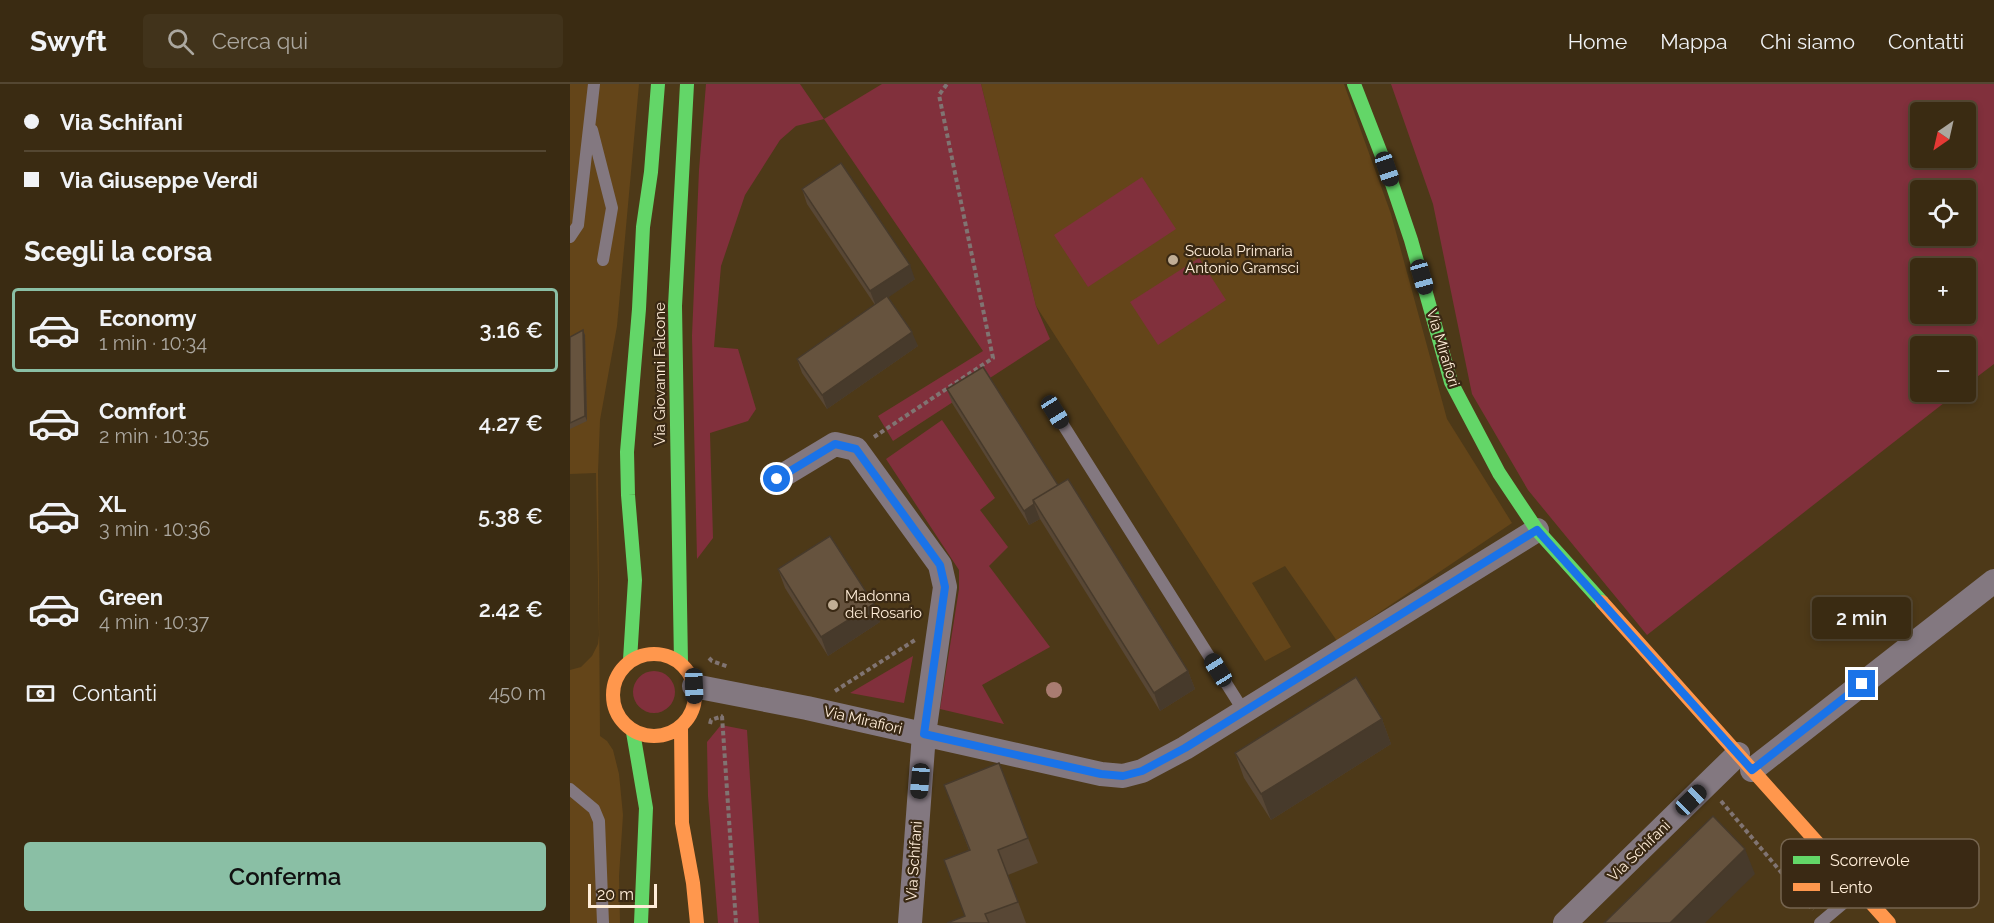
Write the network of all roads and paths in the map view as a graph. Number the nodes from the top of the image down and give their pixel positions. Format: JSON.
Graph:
{"nodes":[{"id":1,"x":658,"y":84,"type":"edge"},
{"id":2,"x":687,"y":84,"type":"edge"},
{"id":3,"x":947,"y":84,"type":"edge"},
{"id":4,"x":1354,"y":84,"type":"edge"},
{"id":5,"x":595,"y":86,"type":"edge"},
{"id":6,"x":590,"y":123,"type":"junction"},
{"id":7,"x":570,"y":237,"type":"edge"},
{"id":8,"x":603,"y":261,"type":"dead end"},
{"id":9,"x":1055,"y":412,"type":"dead end"},
{"id":10,"x":856,"y":449,"type":"junction"},
{"id":11,"x":777,"y":479,"type":"dead end"},
{"id":12,"x":1537,"y":530,"type":"junction"},
{"id":13,"x":1994,"y":581,"type":"edge"},
{"id":14,"x":939,"y":626,"type":"junction"},
{"id":15,"x":706,"y":656,"type":"dead end"},
{"id":16,"x":630,"y":660,"type":"junction"},
{"id":17,"x":681,"y":663,"type":"junction"},
{"id":18,"x":732,"y":668,"type":"dead end"},
{"id":19,"x":694,"y":686,"type":"junction"},
{"id":20,"x":839,"y":696,"type":"dead end"},
{"id":21,"x":1243,"y":710,"type":"junction"},
{"id":22,"x":722,"y":716,"type":"junction"},
{"id":23,"x":734,"y":717,"type":"dead end"},
{"id":24,"x":681,"y":727,"type":"junction"},
{"id":25,"x":633,"y":732,"type":"junction"},
{"id":26,"x":707,"y":732,"type":"dead end"},
{"id":27,"x":924,"y":734,"type":"junction"},
{"id":28,"x":1745,"y":762,"type":"junction"},
{"id":29,"x":1707,"y":785,"type":"junction"},
{"id":30,"x":570,"y":789,"type":"edge"},
{"id":31,"x":1814,"y":839,"type":"edge"},
{"id":32,"x":1781,"y":873,"type":"edge"},
{"id":33,"x":1810,"y":908,"type":"edge"},
{"id":34,"x":1838,"y":908,"type":"edge"},
{"id":35,"x":1875,"y":908,"type":"edge"},
{"id":36,"x":1822,"y":922,"type":"edge"},
{"id":37,"x":603,"y":923,"type":"edge"},
{"id":38,"x":641,"y":923,"type":"edge"},
{"id":39,"x":697,"y":923,"type":"edge"},
{"id":40,"x":736,"y":923,"type":"edge"},
{"id":41,"x":910,"y":923,"type":"edge"},
{"id":42,"x":1565,"y":923,"type":"edge"},
{"id":43,"x":1889,"y":923,"type":"edge"}],
"edges":[{"from":1,"to":16,"type":"street","name":"Via Giovanni Falcone"},
{"from":2,"to":17,"type":"street","name":"Via Giovanni Falcone"},
{"from":3,"to":10,"type":"path"},
{"from":4,"to":12,"type":"street","name":"Via Mirafiori"},
{"from":5,"to":6,"type":"lane"},
{"from":6,"to":7,"type":"lane"},
{"from":6,"to":8,"type":"lane"},
{"from":9,"to":21,"type":"lane"},
{"from":10,"to":11,"type":"street"},
{"from":10,"to":14,"type":"street","name":"Via Schifani"},
{"from":12,"to":21,"type":"street","name":"Via Mirafiori"},
{"from":12,"to":28,"type":"street","name":"Via Mirafiori"},
{"from":13,"to":28,"type":"street","name":"Via Schifani"},
{"from":14,"to":20,"type":"path"},
{"from":14,"to":27,"type":"street","name":"Via Schifani"},
{"from":15,"to":18,"type":"path"},
{"from":16,"to":17,"type":"street"},
{"from":16,"to":25,"type":"street","name":"Via Giovanni Falcone"},
{"from":17,"to":19,"type":"street","name":"Via Giovanni Falcone"},
{"from":19,"to":24,"type":"street"},
{"from":19,"to":27,"type":"street","name":"Via Mirafiori"},
{"from":21,"to":27,"type":"street","name":"Via Mirafiori"},
{"from":22,"to":23,"type":"path"},
{"from":22,"to":26,"type":"path"},
{"from":22,"to":40,"type":"path"},
{"from":24,"to":25,"type":"street"},
{"from":24,"to":39,"type":"street"},
{"from":25,"to":38,"type":"street","name":"Via Giovanni Falcone"},
{"from":27,"to":41,"type":"street","name":"Via Schifani"},
{"from":28,"to":29,"type":"street","name":"Via Schifani"},
{"from":28,"to":31,"type":"street","name":"Via Mirafiori"},
{"from":29,"to":32,"type":"path"},
{"from":29,"to":42,"type":"street","name":"Via Schifani"},
{"from":30,"to":37,"type":"lane"},
{"from":33,"to":36,"type":"path"},
{"from":34,"to":36,"type":"lane"},
{"from":35,"to":43,"type":"street","name":"Via Mirafiori"}]}
